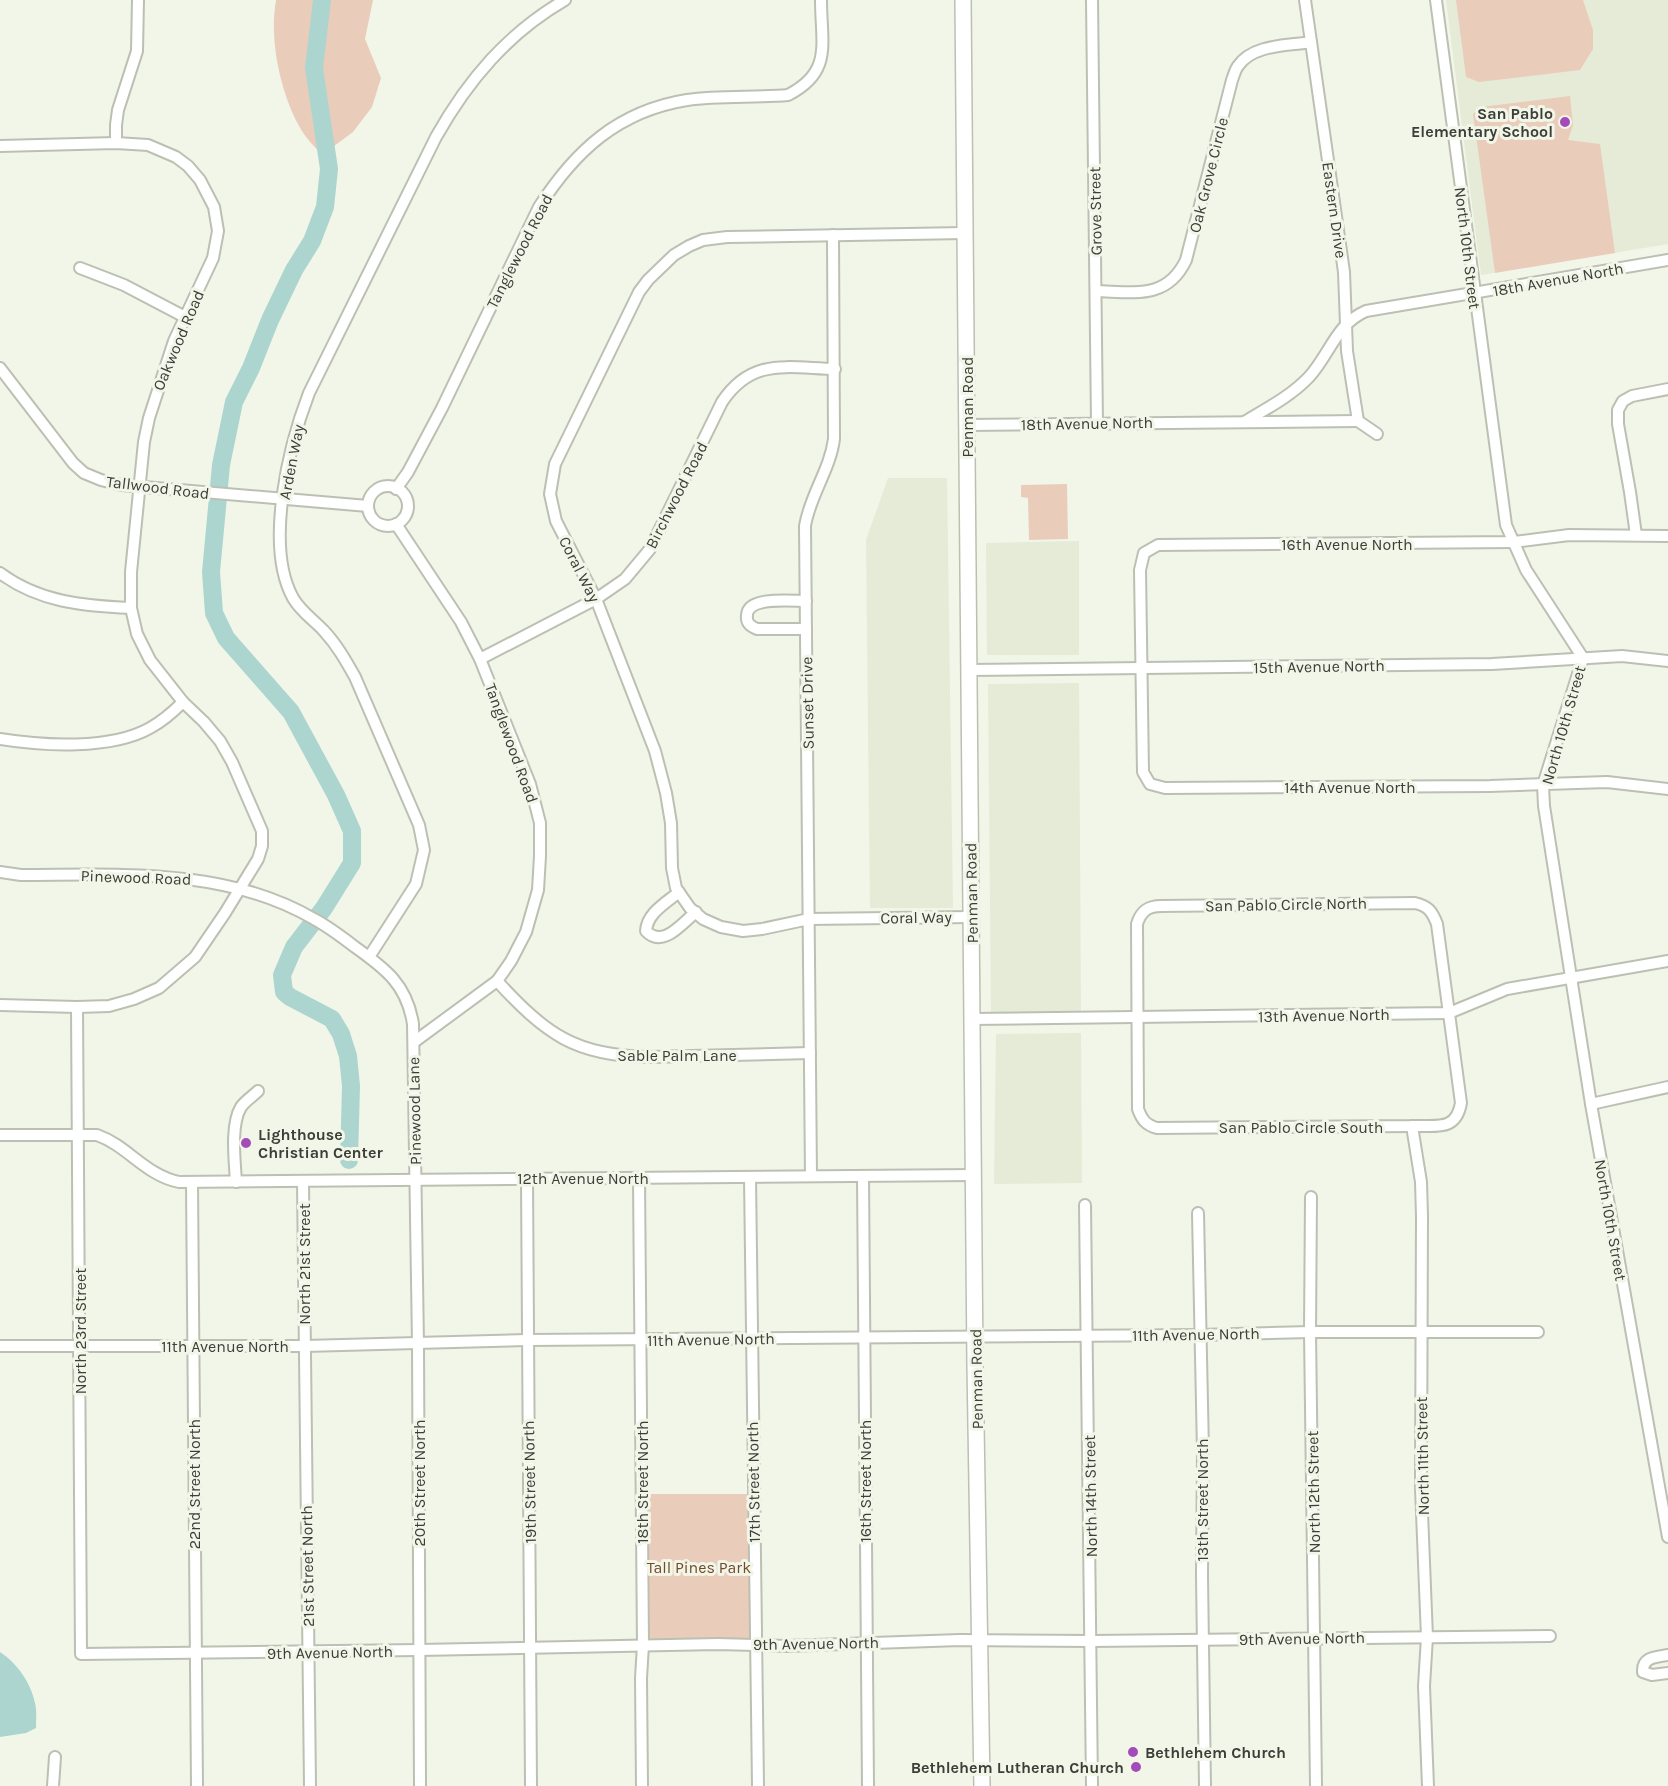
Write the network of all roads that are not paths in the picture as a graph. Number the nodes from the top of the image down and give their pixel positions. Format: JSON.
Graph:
{"nodes":[{"id":1,"x":138,"y":0,"type":"edge"},
{"id":2,"x":565,"y":0,"type":"edge"},
{"id":3,"x":821,"y":0,"type":"edge"},
{"id":4,"x":963,"y":0,"type":"edge"},
{"id":5,"x":1092,"y":0,"type":"edge"},
{"id":6,"x":1305,"y":0,"type":"edge"},
{"id":7,"x":1436,"y":0,"type":"edge"},
{"id":8,"x":1311,"y":42,"type":"junction"},
{"id":9,"x":117,"y":143,"type":"junction"},
{"id":10,"x":0,"y":146,"type":"edge"},
{"id":11,"x":965,"y":233,"type":"junction"},
{"id":12,"x":833,"y":235,"type":"junction"},
{"id":13,"x":1668,"y":260,"type":"edge"},
{"id":14,"x":80,"y":268,"type":"dead end"},
{"id":15,"x":1096,"y":291,"type":"junction"},
{"id":16,"x":1474,"y":294,"type":"junction"},
{"id":17,"x":185,"y":317,"type":"junction"},
{"id":18,"x":1345,"y":323,"type":"junction"},
{"id":19,"x":0,"y":368,"type":"edge"},
{"id":20,"x":835,"y":369,"type":"junction"},
{"id":21,"x":1668,"y":389,"type":"edge"},
{"id":22,"x":1359,"y":421,"type":"junction"},
{"id":23,"x":1244,"y":422,"type":"junction"},
{"id":24,"x":1097,"y":423,"type":"junction"},
{"id":25,"x":967,"y":425,"type":"junction"},
{"id":26,"x":1377,"y":434,"type":"dead end"},
{"id":27,"x":140,"y":487,"type":"junction"},
{"id":28,"x":396,"y":489,"type":"junction"},
{"id":29,"x":283,"y":500,"type":"junction"},
{"id":30,"x":368,"y":506,"type":"junction"},
{"id":31,"x":396,"y":524,"type":"junction"},
{"id":32,"x":1636,"y":535,"type":"junction"},
{"id":33,"x":1668,"y":536,"type":"edge"},
{"id":34,"x":1514,"y":543,"type":"junction"},
{"id":35,"x":0,"y":573,"type":"edge"},
{"id":36,"x":596,"y":599,"type":"junction"},
{"id":37,"x":806,"y":601,"type":"junction"},
{"id":38,"x":131,"y":608,"type":"junction"},
{"id":39,"x":806,"y":629,"type":"junction"},
{"id":40,"x":1582,"y":658,"type":"junction"},
{"id":41,"x":480,"y":659,"type":"junction"},
{"id":42,"x":1668,"y":661,"type":"edge"},
{"id":43,"x":1141,"y":668,"type":"junction"},
{"id":44,"x":969,"y":670,"type":"junction"},
{"id":45,"x":183,"y":702,"type":"junction"},
{"id":46,"x":0,"y":739,"type":"edge"},
{"id":47,"x":1543,"y":785,"type":"junction"},
{"id":48,"x":1668,"y":789,"type":"edge"},
{"id":49,"x":0,"y":872,"type":"edge"},
{"id":50,"x":239,"y":889,"type":"junction"},
{"id":51,"x":679,"y":892,"type":"junction"},
{"id":52,"x":696,"y":912,"type":"junction"},
{"id":53,"x":972,"y":917,"type":"junction"},
{"id":54,"x":809,"y":918,"type":"junction"},
{"id":55,"x":369,"y":957,"type":"junction"},
{"id":56,"x":1668,"y":962,"type":"edge"},
{"id":57,"x":1571,"y":979,"type":"junction"},
{"id":58,"x":497,"y":981,"type":"junction"},
{"id":59,"x":0,"y":1005,"type":"edge"},
{"id":60,"x":77,"y":1007,"type":"junction"},
{"id":61,"x":1449,"y":1013,"type":"junction"},
{"id":62,"x":1138,"y":1017,"type":"junction"},
{"id":63,"x":972,"y":1019,"type":"junction"},
{"id":64,"x":414,"y":1042,"type":"junction"},
{"id":65,"x":810,"y":1053,"type":"junction"},
{"id":66,"x":1668,"y":1087,"type":"edge"},
{"id":67,"x":258,"y":1091,"type":"dead end"},
{"id":68,"x":1591,"y":1104,"type":"junction"},
{"id":69,"x":1412,"y":1126,"type":"junction"},
{"id":70,"x":0,"y":1135,"type":"edge"},
{"id":71,"x":79,"y":1135,"type":"junction"},
{"id":72,"x":811,"y":1176,"type":"junction"},
{"id":73,"x":863,"y":1176,"type":"junction"},
{"id":74,"x":974,"y":1176,"type":"junction"},
{"id":75,"x":750,"y":1177,"type":"junction"},
{"id":76,"x":639,"y":1178,"type":"junction"},
{"id":77,"x":415,"y":1179,"type":"junction"},
{"id":78,"x":527,"y":1179,"type":"junction"},
{"id":79,"x":236,"y":1182,"type":"junction"},
{"id":80,"x":303,"y":1182,"type":"junction"},
{"id":81,"x":192,"y":1183,"type":"junction"},
{"id":82,"x":1311,"y":1197,"type":"dead end"},
{"id":83,"x":1085,"y":1205,"type":"dead end"},
{"id":84,"x":1198,"y":1213,"type":"dead end"},
{"id":85,"x":1310,"y":1332,"type":"junction"},
{"id":86,"x":1421,"y":1332,"type":"junction"},
{"id":87,"x":1538,"y":1332,"type":"dead end"},
{"id":88,"x":1199,"y":1335,"type":"junction"},
{"id":89,"x":975,"y":1336,"type":"junction"},
{"id":90,"x":1087,"y":1336,"type":"junction"},
{"id":91,"x":864,"y":1338,"type":"junction"},
{"id":92,"x":752,"y":1339,"type":"junction"},
{"id":93,"x":527,"y":1340,"type":"junction"},
{"id":94,"x":641,"y":1341,"type":"junction"},
{"id":95,"x":80,"y":1344,"type":"junction"},
{"id":96,"x":418,"y":1344,"type":"junction"},
{"id":97,"x":0,"y":1346,"type":"edge"},
{"id":98,"x":193,"y":1346,"type":"junction"},
{"id":99,"x":305,"y":1346,"type":"junction"},
{"id":100,"x":1668,"y":1537,"type":"edge"},
{"id":101,"x":1550,"y":1636,"type":"dead end"},
{"id":102,"x":1427,"y":1637,"type":"junction"},
{"id":103,"x":1315,"y":1638,"type":"junction"},
{"id":104,"x":1203,"y":1640,"type":"junction"},
{"id":105,"x":979,"y":1641,"type":"junction"},
{"id":106,"x":1092,"y":1641,"type":"junction"},
{"id":107,"x":866,"y":1642,"type":"junction"},
{"id":108,"x":643,"y":1645,"type":"junction"},
{"id":109,"x":755,"y":1645,"type":"junction"},
{"id":110,"x":531,"y":1647,"type":"junction"},
{"id":111,"x":419,"y":1650,"type":"junction"},
{"id":112,"x":308,"y":1652,"type":"junction"},
{"id":113,"x":196,"y":1653,"type":"junction"},
{"id":114,"x":81,"y":1654,"type":"joint"},
{"id":115,"x":1668,"y":1655,"type":"edge"},
{"id":116,"x":1668,"y":1673,"type":"edge"},
{"id":117,"x":55,"y":1757,"type":"dead end"},
{"id":118,"x":53,"y":1786,"type":"edge"},
{"id":119,"x":197,"y":1786,"type":"edge"},
{"id":120,"x":310,"y":1786,"type":"edge"},
{"id":121,"x":420,"y":1786,"type":"edge"},
{"id":122,"x":531,"y":1786,"type":"edge"},
{"id":123,"x":642,"y":1786,"type":"edge"},
{"id":124,"x":758,"y":1786,"type":"edge"},
{"id":125,"x":868,"y":1786,"type":"edge"},
{"id":126,"x":982,"y":1786,"type":"edge"},
{"id":127,"x":1092,"y":1786,"type":"edge"},
{"id":128,"x":1205,"y":1786,"type":"edge"},
{"id":129,"x":1316,"y":1786,"type":"edge"},
{"id":130,"x":1428,"y":1786,"type":"edge"}],
"edges":[{"from":1,"to":9,"type":"street"},
{"from":2,"to":29,"type":"street","name":"Arden Way"},
{"from":3,"to":28,"type":"street","name":"Tanglewood Road"},
{"from":4,"to":11,"type":"street","name":"Penman Road"},
{"from":5,"to":15,"type":"street","name":"Grove Street"},
{"from":6,"to":8,"type":"street","name":"Eastern Drive"},
{"from":7,"to":16,"type":"street","name":"North 10th Street"},
{"from":8,"to":15,"type":"street","name":"Oak Grove Circle"},
{"from":8,"to":18,"type":"street","name":"Eastern Drive"},
{"from":9,"to":10,"type":"street","name":"Oakwood Road"},
{"from":9,"to":17,"type":"street","name":"Oakwood Road"},
{"from":11,"to":12,"type":"street","name":"Coral Way"},
{"from":11,"to":25,"type":"street","name":"Penman Road"},
{"from":12,"to":20,"type":"street","name":"Sunset Drive"},
{"from":12,"to":36,"type":"street","name":"Coral Way"},
{"from":13,"to":16,"type":"street","name":"18th Avenue North"},
{"from":14,"to":17,"type":"street"},
{"from":15,"to":24,"type":"street","name":"Grove Street"},
{"from":16,"to":18,"type":"street","name":"18th Avenue North"},
{"from":16,"to":34,"type":"street","name":"North 10th Street"},
{"from":17,"to":27,"type":"street","name":"Oakwood Road"},
{"from":18,"to":22,"type":"street","name":"Eastern Drive"},
{"from":18,"to":23,"type":"street","name":"18th Avenue North"},
{"from":19,"to":27,"type":"street","name":"Tallwood Road"},
{"from":20,"to":36,"type":"street","name":"Birchwood Road"},
{"from":20,"to":37,"type":"street","name":"Sunset Drive"},
{"from":21,"to":32,"type":"street"},
{"from":22,"to":23,"type":"street","name":"18th Avenue North"},
{"from":22,"to":26,"type":"street"},
{"from":23,"to":24,"type":"street","name":"18th Avenue North"},
{"from":24,"to":25,"type":"street","name":"18th Avenue North"},
{"from":25,"to":44,"type":"street","name":"Penman Road"},
{"from":27,"to":29,"type":"street","name":"Tallwood Road"},
{"from":27,"to":38,"type":"street","name":"Oakwood Road"},
{"from":28,"to":30,"type":"street"},
{"from":28,"to":31,"type":"street"},
{"from":29,"to":30,"type":"street","name":"Tallwood Road"},
{"from":29,"to":55,"type":"street","name":"Arden Way"},
{"from":30,"to":31,"type":"street"},
{"from":31,"to":41,"type":"street","name":"Tanglewood Road"},
{"from":32,"to":33,"type":"street","name":"16th Avenue North"},
{"from":32,"to":34,"type":"street","name":"16th Avenue North"},
{"from":34,"to":40,"type":"street","name":"North 10th Street"},
{"from":34,"to":43,"type":"street","name":"16th Avenue North"},
{"from":35,"to":38,"type":"street"},
{"from":36,"to":41,"type":"street","name":"Birchwood Road"},
{"from":36,"to":51,"type":"street","name":"Coral Way"},
{"from":37,"to":39,"type":"street","name":"Sunset Drive"},
{"from":37,"to":39,"type":"street"},
{"from":38,"to":45,"type":"street","name":"Oakwood Road"},
{"from":39,"to":54,"type":"street","name":"Sunset Drive"},
{"from":40,"to":42,"type":"street","name":"15th Avenue North"},
{"from":40,"to":43,"type":"street","name":"15th Avenue North"},
{"from":40,"to":47,"type":"street","name":"North 10th Street"},
{"from":41,"to":58,"type":"street","name":"Tanglewood Road"},
{"from":43,"to":44,"type":"street","name":"15th Avenue North"},
{"from":43,"to":47,"type":"street","name":"14th Avenue North"},
{"from":44,"to":53,"type":"street","name":"Penman Road"},
{"from":45,"to":46,"type":"street"},
{"from":45,"to":50,"type":"street","name":"Oakwood Road"},
{"from":47,"to":48,"type":"street","name":"14th Avenue North"},
{"from":47,"to":57,"type":"street","name":"North 10th Street"},
{"from":49,"to":50,"type":"street","name":"Pinewood Road"},
{"from":50,"to":55,"type":"street","name":"Pinewood Road"},
{"from":50,"to":60,"type":"street"},
{"from":51,"to":52,"type":"street","name":"Coral Way"},
{"from":51,"to":52,"type":"street"},
{"from":52,"to":54,"type":"street","name":"Coral Way"},
{"from":53,"to":54,"type":"street","name":"Coral Way"},
{"from":53,"to":63,"type":"street","name":"Penman Road"},
{"from":54,"to":65,"type":"street","name":"Sunset Drive"},
{"from":55,"to":64,"type":"street","name":"Pinewood Road"},
{"from":56,"to":57,"type":"street","name":"13th Avenue North"},
{"from":57,"to":61,"type":"street","name":"13th Avenue North"},
{"from":57,"to":68,"type":"street","name":"North 10th Street"},
{"from":58,"to":64,"type":"street","name":"Tanglewood Road"},
{"from":58,"to":65,"type":"street","name":"Sable Palm Lane"},
{"from":59,"to":60,"type":"street"},
{"from":60,"to":71,"type":"street","name":"North 23rd Street"},
{"from":61,"to":62,"type":"street","name":"13th Avenue North"},
{"from":61,"to":62,"type":"street","name":"San Pablo Circle North"},
{"from":61,"to":69,"type":"street","name":"San Pablo Circle South"},
{"from":62,"to":63,"type":"street","name":"13th Avenue North"},
{"from":62,"to":69,"type":"street","name":"San Pablo Circle South"},
{"from":63,"to":74,"type":"street","name":"Penman Road"},
{"from":64,"to":77,"type":"street","name":"Pinewood Lane"},
{"from":65,"to":72,"type":"street","name":"Sunset Drive"},
{"from":66,"to":68,"type":"street"},
{"from":67,"to":79,"type":"street"},
{"from":68,"to":100,"type":"street","name":"North 10th Street"},
{"from":69,"to":86,"type":"street","name":"North 11th Street"},
{"from":70,"to":71,"type":"street","name":"12th Avenue North"},
{"from":71,"to":81,"type":"street","name":"12th Avenue North"},
{"from":71,"to":95,"type":"street","name":"North 23rd Street"},
{"from":72,"to":73,"type":"street","name":"12th Avenue North"},
{"from":72,"to":75,"type":"street","name":"12th Avenue North"},
{"from":73,"to":74,"type":"street","name":"12th Avenue North"},
{"from":73,"to":91,"type":"street","name":"16th Street North"},
{"from":74,"to":89,"type":"street","name":"Penman Road"},
{"from":75,"to":76,"type":"street","name":"12th Avenue North"},
{"from":75,"to":92,"type":"street","name":"17th Street North"},
{"from":76,"to":78,"type":"street","name":"12th Avenue North"},
{"from":76,"to":94,"type":"street","name":"18th Street North"},
{"from":77,"to":78,"type":"street","name":"12th Avenue North"},
{"from":77,"to":80,"type":"street","name":"12th Avenue North"},
{"from":77,"to":96,"type":"street","name":"20th Street North"},
{"from":78,"to":93,"type":"street","name":"19th Street North"},
{"from":79,"to":80,"type":"street","name":"12th Avenue North"},
{"from":79,"to":81,"type":"street","name":"12th Avenue North"},
{"from":80,"to":99,"type":"street","name":"North 21st Street"},
{"from":81,"to":98,"type":"street","name":"22nd Street North"},
{"from":82,"to":85,"type":"street","name":"North 12th Street"},
{"from":83,"to":90,"type":"street","name":"North 14th Street"},
{"from":84,"to":88,"type":"street","name":"13th Street North"},
{"from":85,"to":86,"type":"street","name":"11th Avenue North"},
{"from":85,"to":88,"type":"street","name":"11th Avenue North"},
{"from":85,"to":103,"type":"street","name":"North 12th Street"},
{"from":86,"to":87,"type":"street","name":"11th Avenue North"},
{"from":86,"to":102,"type":"street","name":"North 11th Street"},
{"from":88,"to":90,"type":"street","name":"11th Avenue North"},
{"from":88,"to":104,"type":"street","name":"13th Street North"},
{"from":89,"to":90,"type":"street","name":"11th Avenue North"},
{"from":89,"to":91,"type":"street","name":"11th Avenue North"},
{"from":89,"to":105,"type":"street","name":"Penman Road"},
{"from":90,"to":106,"type":"street","name":"North 14th Street"},
{"from":91,"to":92,"type":"street","name":"11th Avenue North"},
{"from":91,"to":107,"type":"street","name":"16th Street North"},
{"from":92,"to":94,"type":"street","name":"11th Avenue North"},
{"from":92,"to":109,"type":"street","name":"17th Street North"},
{"from":93,"to":94,"type":"street","name":"11th Avenue North"},
{"from":93,"to":96,"type":"street","name":"11th Avenue North"},
{"from":93,"to":110,"type":"street","name":"19th Street North"},
{"from":94,"to":108,"type":"street","name":"18th Street North"},
{"from":95,"to":97,"type":"street","name":"11th Avenue North"},
{"from":95,"to":98,"type":"street","name":"11th Avenue North"},
{"from":95,"to":114,"type":"street","name":"North 23rd Street"},
{"from":96,"to":99,"type":"street","name":"11th Avenue North"},
{"from":96,"to":111,"type":"street","name":"20th Street North"},
{"from":98,"to":99,"type":"street","name":"11th Avenue North"},
{"from":98,"to":113,"type":"street","name":"22nd Street North"},
{"from":99,"to":112,"type":"street","name":"21st Street North"},
{"from":101,"to":102,"type":"street","name":"9th Avenue North"},
{"from":102,"to":103,"type":"street","name":"9th Avenue North"},
{"from":102,"to":130,"type":"street","name":"North 11th Street"},
{"from":103,"to":104,"type":"street","name":"9th Avenue North"},
{"from":103,"to":129,"type":"street","name":"North 12th Street"},
{"from":104,"to":106,"type":"street","name":"9th Avenue North"},
{"from":104,"to":128,"type":"street","name":"13th Street North"},
{"from":105,"to":106,"type":"street","name":"9th Avenue North"},
{"from":105,"to":107,"type":"street","name":"9th Avenue North"},
{"from":105,"to":126,"type":"street","name":"Penman Road"},
{"from":106,"to":127,"type":"street","name":"North 14th Street"},
{"from":107,"to":109,"type":"street","name":"9th Avenue North"},
{"from":107,"to":125,"type":"street","name":"16th Street North"},
{"from":108,"to":109,"type":"street","name":"9th Avenue North"},
{"from":108,"to":110,"type":"street","name":"9th Avenue North"},
{"from":108,"to":123,"type":"street","name":"18th Street North"},
{"from":109,"to":124,"type":"street","name":"17th Street North"},
{"from":110,"to":111,"type":"street","name":"9th Avenue North"},
{"from":110,"to":122,"type":"street","name":"19th Street North"},
{"from":111,"to":112,"type":"street","name":"9th Avenue North"},
{"from":111,"to":121,"type":"street","name":"20th Street North"},
{"from":112,"to":113,"type":"street","name":"9th Avenue North"},
{"from":112,"to":120,"type":"street","name":"21st Street North"},
{"from":113,"to":114,"type":"street","name":"9th Avenue North"},
{"from":113,"to":119,"type":"street","name":"22nd Street North"},
{"from":115,"to":116,"type":"street"},
{"from":117,"to":118,"type":"street"}]}
